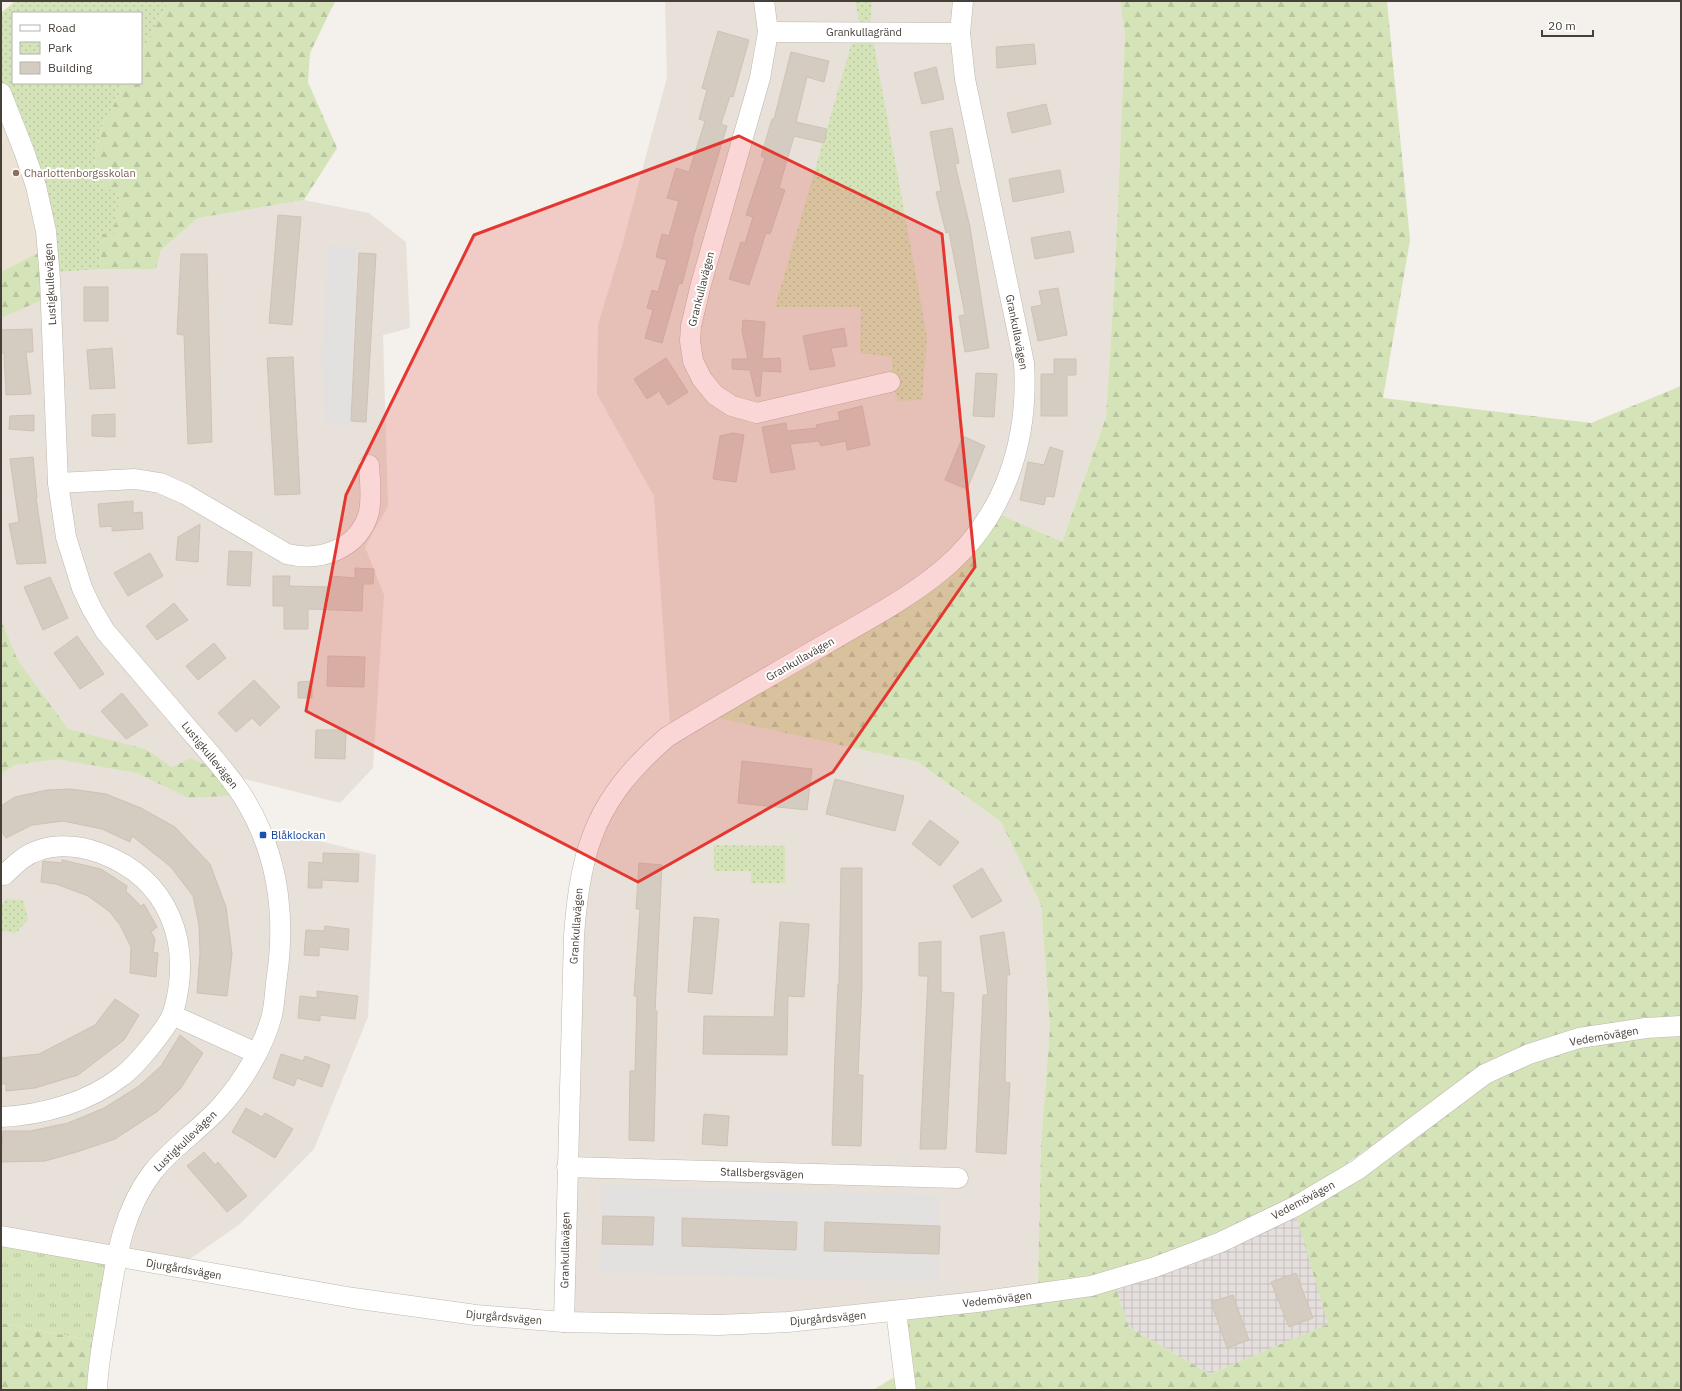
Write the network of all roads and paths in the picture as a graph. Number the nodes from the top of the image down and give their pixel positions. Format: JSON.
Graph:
{"nodes":[{"id":1,"x":764,"y":1,"type":"edge"},
{"id":2,"x":963,"y":1,"type":"edge"},
{"id":3,"x":768,"y":32,"type":"junction"},
{"id":4,"x":960,"y":33,"type":"junction"},
{"id":5,"x":1,"y":93,"type":"edge"},
{"id":6,"x":890,"y":382,"type":"dead end"},
{"id":7,"x":370,"y":465,"type":"dead end"},
{"id":8,"x":58,"y":483,"type":"junction"},
{"id":9,"x":4,"y":875,"type":"dead end"},
{"id":10,"x":172,"y":1014,"type":"junction"},
{"id":11,"x":1681,"y":1026,"type":"edge"},
{"id":12,"x":256,"y":1053,"type":"junction"},
{"id":13,"x":1,"y":1117,"type":"edge"},
{"id":14,"x":567,"y":1167,"type":"junction"},
{"id":15,"x":958,"y":1178,"type":"dead end"},
{"id":16,"x":1,"y":1236,"type":"edge"},
{"id":17,"x":116,"y":1257,"type":"junction"},
{"id":18,"x":896,"y":1311,"type":"junction"},
{"id":19,"x":564,"y":1322,"type":"junction"},
{"id":20,"x":98,"y":1390,"type":"edge"},
{"id":21,"x":906,"y":1390,"type":"edge"}],
"edges":[{"from":1,"to":3,"type":"street","name":"Grankullavägen"},
{"from":2,"to":4,"type":"street","name":"Grankullavägen"},
{"from":3,"to":4,"type":"street","name":"Grankullagränd"},
{"from":3,"to":6,"type":"street","name":"Grankullavägen"},
{"from":4,"to":14,"type":"street","name":"Grankullavägen"},
{"from":5,"to":8,"type":"street","name":"Lustigkullevägen"},
{"from":7,"to":8,"type":"street"},
{"from":8,"to":12,"type":"street","name":"Lustigkullevägen"},
{"from":9,"to":10,"type":"street"},
{"from":10,"to":12,"type":"street"},
{"from":10,"to":13,"type":"street"},
{"from":11,"to":18,"type":"street","name":"Vedemövägen"},
{"from":12,"to":17,"type":"street","name":"Lustigkullevägen"},
{"from":14,"to":15,"type":"street","name":"Stallsbergsvägen"},
{"from":14,"to":19,"type":"street","name":"Grankullavägen"},
{"from":16,"to":17,"type":"street","name":"Djurgårdsvägen"},
{"from":17,"to":19,"type":"street","name":"Djurgårdsvägen"},
{"from":17,"to":20,"type":"street"},
{"from":18,"to":19,"type":"street","name":"Djurgårdsvägen"},
{"from":18,"to":21,"type":"street"}]}
